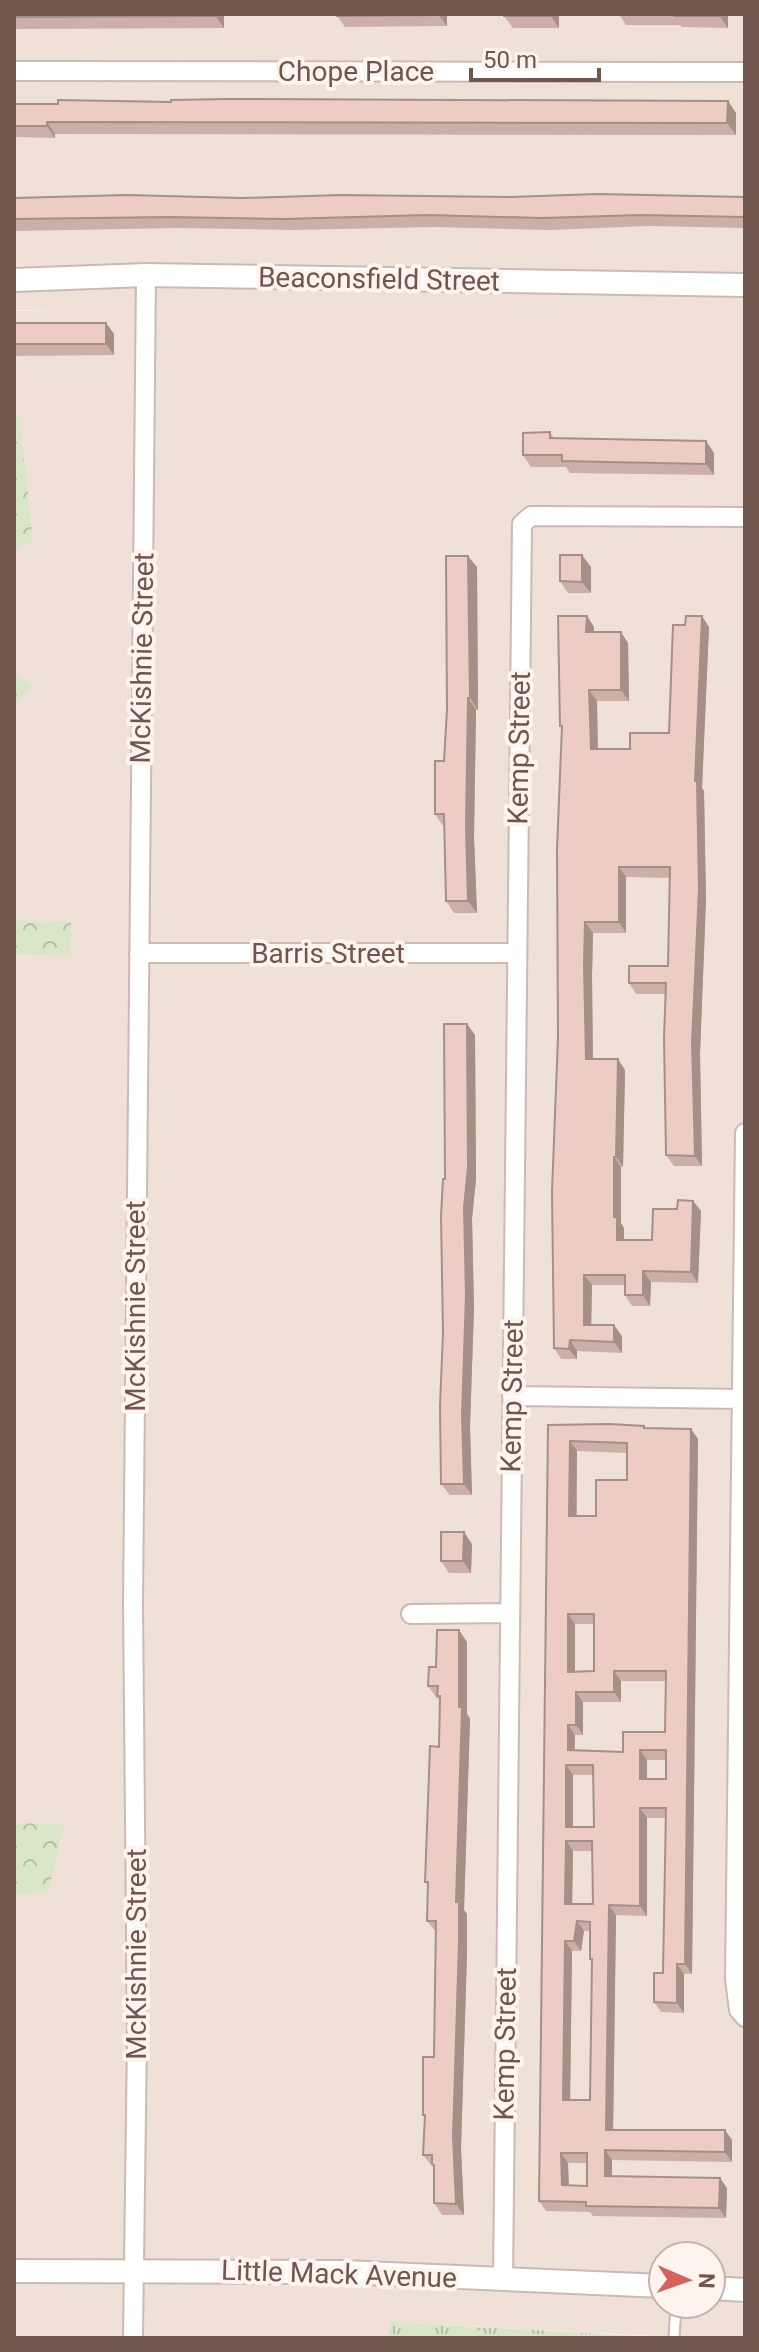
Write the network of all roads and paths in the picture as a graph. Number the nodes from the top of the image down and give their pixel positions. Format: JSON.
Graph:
{"nodes":[{"id":1,"x":14,"y":71,"type":"edge"},
{"id":2,"x":745,"y":72,"type":"edge"},
{"id":3,"x":146,"y":275,"type":"junction"},
{"id":4,"x":14,"y":280,"type":"edge"},
{"id":5,"x":745,"y":285,"type":"edge"},
{"id":6,"x":745,"y":517,"type":"edge"},
{"id":7,"x":139,"y":953,"type":"junction"},
{"id":8,"x":517,"y":953,"type":"junction"},
{"id":9,"x":745,"y":1133,"type":"edge"},
{"id":10,"x":512,"y":1396,"type":"junction"},
{"id":11,"x":744,"y":1399,"type":"edge"},
{"id":12,"x":510,"y":1613,"type":"junction"},
{"id":13,"x":411,"y":1614,"type":"dead end"},
{"id":14,"x":745,"y":2017,"type":"edge"},
{"id":15,"x":134,"y":2270,"type":"junction"},
{"id":16,"x":14,"y":2271,"type":"edge"},
{"id":17,"x":503,"y":2280,"type":"junction"},
{"id":18,"x":647,"y":2285,"type":"edge"},
{"id":19,"x":479,"y":2328,"type":"dead end"},
{"id":20,"x":133,"y":2338,"type":"edge"},
{"id":21,"x":478,"y":2338,"type":"edge"}],
"edges":[{"from":1,"to":2,"type":"street","name":"Chope Place"},
{"from":3,"to":4,"type":"street","name":"Beaconsfield Street"},
{"from":3,"to":5,"type":"street","name":"Beaconsfield Street"},
{"from":3,"to":7,"type":"street","name":"McKishnie Street"},
{"from":6,"to":8,"type":"street","name":"Kemp Street"},
{"from":7,"to":8,"type":"street","name":"Barris Street"},
{"from":7,"to":15,"type":"street","name":"McKishnie Street"},
{"from":8,"to":10,"type":"street","name":"Kemp Street"},
{"from":9,"to":11,"type":"street"},
{"from":10,"to":11,"type":"street"},
{"from":10,"to":12,"type":"street","name":"Kemp Street"},
{"from":11,"to":14,"type":"street"},
{"from":12,"to":13,"type":"street"},
{"from":12,"to":17,"type":"street","name":"Kemp Street"},
{"from":15,"to":16,"type":"street","name":"Little Mack Avenue"},
{"from":15,"to":17,"type":"street","name":"Little Mack Avenue"},
{"from":15,"to":20,"type":"street","name":"McKishnie Street"},
{"from":17,"to":18,"type":"street","name":"Little Mack Avenue"},
{"from":19,"to":21,"type":"path"}]}
